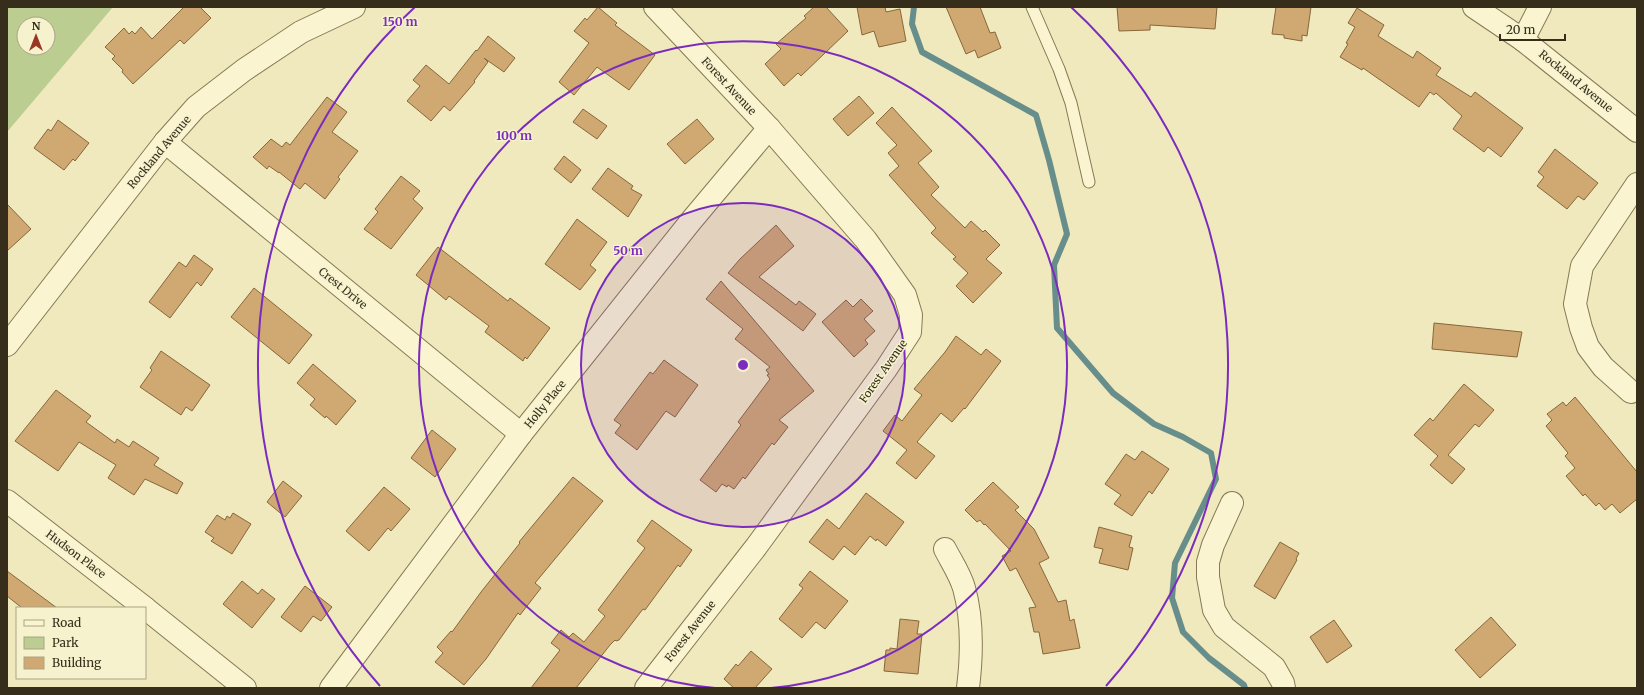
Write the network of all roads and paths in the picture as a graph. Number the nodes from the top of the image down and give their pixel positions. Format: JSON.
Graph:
{"nodes":[{"id":1,"x":354,"y":7,"type":"edge"},
{"id":2,"x":655,"y":7,"type":"edge"},
{"id":3,"x":1032,"y":7,"type":"edge"},
{"id":4,"x":1474,"y":7,"type":"edge"},
{"id":5,"x":1540,"y":7,"type":"edge"},
{"id":6,"x":1523,"y":40,"type":"junction"},
{"id":7,"x":769,"y":128,"type":"junction"},
{"id":8,"x":1637,"y":131,"type":"edge"},
{"id":9,"x":165,"y":142,"type":"junction"},
{"id":10,"x":1089,"y":182,"type":"dead end"},
{"id":11,"x":1637,"y":184,"type":"edge"},
{"id":12,"x":7,"y":345,"type":"edge"},
{"id":13,"x":1631,"y":392,"type":"dead end"},
{"id":14,"x":520,"y":434,"type":"junction"},
{"id":15,"x":7,"y":501,"type":"edge"},
{"id":16,"x":1232,"y":503,"type":"dead end"},
{"id":17,"x":945,"y":549,"type":"dead end"},
{"id":18,"x":144,"y":607,"type":"edge"},
{"id":19,"x":146,"y":609,"type":"edge"},
{"id":20,"x":245,"y":688,"type":"edge"},
{"id":21,"x":331,"y":688,"type":"edge"},
{"id":22,"x":646,"y":688,"type":"edge"},
{"id":23,"x":968,"y":688,"type":"edge"},
{"id":24,"x":1284,"y":688,"type":"edge"}],
"edges":[{"from":1,"to":9,"type":"street","name":"Rockland Avenue"},
{"from":2,"to":7,"type":"street","name":"Forest Avenue"},
{"from":3,"to":10,"type":"lane"},
{"from":4,"to":6,"type":"street","name":"Rockland Avenue"},
{"from":5,"to":6,"type":"street"},
{"from":6,"to":8,"type":"street","name":"Rockland Avenue"},
{"from":7,"to":14,"type":"street","name":"Holly Place"},
{"from":7,"to":22,"type":"street","name":"Forest Avenue"},
{"from":9,"to":12,"type":"street","name":"Rockland Avenue"},
{"from":9,"to":14,"type":"street","name":"Crest Drive"},
{"from":11,"to":13,"type":"street"},
{"from":14,"to":21,"type":"street","name":"Holly Place"},
{"from":15,"to":18,"type":"street","name":"Hudson Place"},
{"from":16,"to":24,"type":"street"},
{"from":17,"to":23,"type":"street"},
{"from":19,"to":20,"type":"street","name":"Hudson Place"}]}
